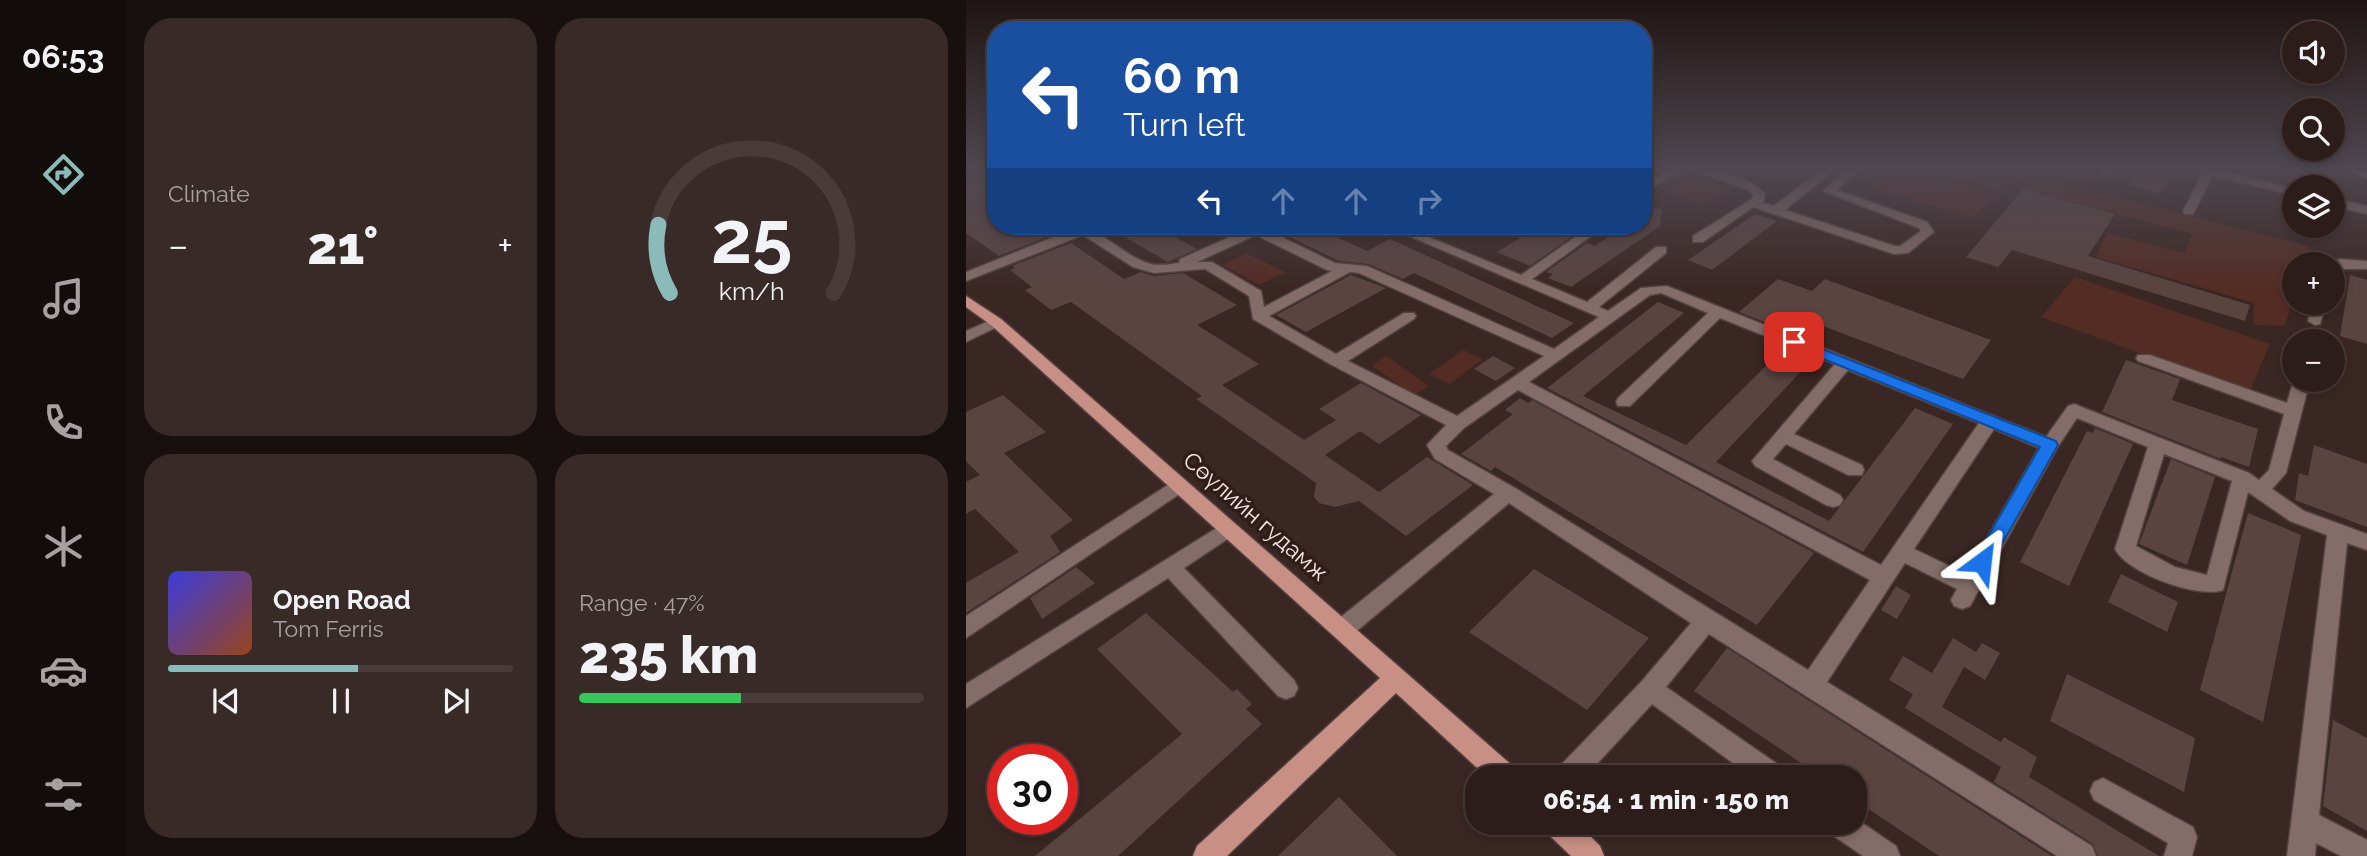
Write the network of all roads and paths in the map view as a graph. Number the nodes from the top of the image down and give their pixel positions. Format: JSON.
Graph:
{"nodes":[{"id":1,"x":1741,"y":209,"type":"edge"},
{"id":2,"x":1774,"y":209,"type":"edge"},
{"id":3,"x":1879,"y":209,"type":"edge"},
{"id":4,"x":1777,"y":210,"type":"joint"},
{"id":5,"x":1064,"y":235,"type":"edge"},
{"id":6,"x":1091,"y":235,"type":"edge"},
{"id":7,"x":1240,"y":235,"type":"edge"},
{"id":8,"x":1268,"y":235,"type":"edge"},
{"id":9,"x":1414,"y":235,"type":"edge"},
{"id":10,"x":1586,"y":235,"type":"edge"},
{"id":11,"x":1698,"y":239,"type":"dead end"},
{"id":12,"x":1661,"y":250,"type":"dead end"},
{"id":13,"x":2345,"y":263,"type":"edge"},
{"id":14,"x":2367,"y":265,"type":"edge"},
{"id":15,"x":1177,"y":266,"type":"junction"},
{"id":16,"x":1346,"y":270,"type":"junction"},
{"id":17,"x":966,"y":277,"type":"edge"},
{"id":18,"x":1521,"y":280,"type":"junction"},
{"id":19,"x":966,"y":300,"type":"edge"},
{"id":20,"x":1588,"y":308,"type":"junction"},
{"id":21,"x":1718,"y":312,"type":"junction"},
{"id":22,"x":2316,"y":315,"type":"edge"},
{"id":23,"x":1258,"y":316,"type":"junction"},
{"id":24,"x":1409,"y":316,"type":"dead end"},
{"id":25,"x":1611,"y":317,"type":"junction"},
{"id":26,"x":2315,"y":321,"type":"dead end"},
{"id":27,"x":996,"y":322,"type":"junction"},
{"id":28,"x":966,"y":337,"type":"edge"},
{"id":29,"x":1557,"y":356,"type":"junction"},
{"id":30,"x":2144,"y":358,"type":"dead end"},
{"id":31,"x":1336,"y":361,"type":"junction"},
{"id":32,"x":1845,"y":363,"type":"junction"},
{"id":33,"x":1518,"y":383,"type":"junction"},
{"id":34,"x":2299,"y":392,"type":"edge"},
{"id":35,"x":1624,"y":402,"type":"dead end"},
{"id":36,"x":2294,"y":411,"type":"junction"},
{"id":37,"x":1990,"y":421,"type":"junction"},
{"id":38,"x":1458,"y":425,"type":"junction"},
{"id":39,"x":1782,"y":435,"type":"junction"},
{"id":40,"x":2158,"y":444,"type":"junction"},
{"id":41,"x":2050,"y":445,"type":"junction"},
{"id":42,"x":1855,"y":470,"type":"dead end"},
{"id":43,"x":2242,"y":478,"type":"junction"},
{"id":44,"x":1177,"y":486,"type":"junction"},
{"id":45,"x":2259,"y":491,"type":"junction"},
{"id":46,"x":1508,"y":493,"type":"junction"},
{"id":47,"x":1833,"y":499,"type":"dead end"},
{"id":48,"x":1228,"y":529,"type":"junction"},
{"id":49,"x":2338,"y":531,"type":"junction"},
{"id":50,"x":2367,"y":542,"type":"edge"},
{"id":51,"x":1901,"y":552,"type":"junction"},
{"id":52,"x":1169,"y":566,"type":"junction"},
{"id":53,"x":1884,"y":577,"type":"junction"},
{"id":54,"x":1706,"y":621,"type":"junction"},
{"id":55,"x":966,"y":628,"type":"edge"},
{"id":56,"x":1344,"y":628,"type":"junction"},
{"id":57,"x":1397,"y":677,"type":"junction"},
{"id":58,"x":1811,"y":685,"type":"junction"},
{"id":59,"x":1286,"y":688,"type":"dead end"},
{"id":60,"x":1650,"y":689,"type":"junction"},
{"id":61,"x":966,"y":697,"type":"edge"},
{"id":62,"x":1493,"y":765,"type":"edge"},
{"id":63,"x":1578,"y":765,"type":"edge"},
{"id":64,"x":1757,"y":765,"type":"edge"},
{"id":65,"x":2103,"y":791,"type":"dead end"},
{"id":66,"x":2305,"y":821,"type":"junction"},
{"id":67,"x":1569,"y":835,"type":"edge"},
{"id":68,"x":1856,"y":835,"type":"edge"},
{"id":69,"x":2367,"y":855,"type":"edge"},
{"id":70,"x":1208,"y":856,"type":"edge"},
{"id":71,"x":1590,"y":856,"type":"edge"},
{"id":72,"x":1886,"y":856,"type":"edge"},
{"id":73,"x":2082,"y":856,"type":"edge"},
{"id":74,"x":2178,"y":856,"type":"edge"},
{"id":75,"x":2301,"y":856,"type":"edge"}],
"edges":[{"from":1,"to":11,"type":"street"},
{"from":2,"to":4,"type":"street"},
{"from":3,"to":4,"type":"street"},
{"from":5,"to":17,"type":"street"},
{"from":6,"to":15,"type":"street"},
{"from":7,"to":15,"type":"street"},
{"from":8,"to":16,"type":"street"},
{"from":9,"to":18,"type":"street"},
{"from":10,"to":18,"type":"street"},
{"from":12,"to":20,"type":"street"},
{"from":13,"to":14,"type":"street"},
{"from":15,"to":23,"type":"street"},
{"from":16,"to":23,"type":"street"},
{"from":16,"to":29,"type":"street"},
{"from":18,"to":20,"type":"street"},
{"from":19,"to":27,"type":"main road","name":"Сөүлийн гудамж"},
{"from":20,"to":25,"type":"street"},
{"from":21,"to":25,"type":"street"},
{"from":21,"to":32,"type":"street"},
{"from":21,"to":35,"type":"street"},
{"from":22,"to":26,"type":"street"},
{"from":23,"to":31,"type":"street"},
{"from":24,"to":31,"type":"street"},
{"from":25,"to":29,"type":"street"},
{"from":27,"to":28,"type":"street"},
{"from":27,"to":44,"type":"main road","name":"Сөүлийн гудамж"},
{"from":29,"to":33,"type":"street"},
{"from":30,"to":36,"type":"street"},
{"from":31,"to":38,"type":"street"},
{"from":32,"to":37,"type":"street"},
{"from":32,"to":39,"type":"street"},
{"from":33,"to":38,"type":"street"},
{"from":33,"to":53,"type":"street"},
{"from":34,"to":36,"type":"street"},
{"from":36,"to":45,"type":"street"},
{"from":37,"to":41,"type":"street"},
{"from":37,"to":51,"type":"street"},
{"from":38,"to":46,"type":"street"},
{"from":39,"to":42,"type":"street"},
{"from":39,"to":47,"type":"street"},
{"from":40,"to":41,"type":"street"},
{"from":40,"to":43,"type":"street"},
{"from":40,"to":43,"type":"street"},
{"from":41,"to":51,"type":"street"},
{"from":43,"to":45,"type":"street"},
{"from":44,"to":48,"type":"main road","name":"Сөүлийн гудамж"},
{"from":44,"to":55,"type":"street"},
{"from":45,"to":49,"type":"street"},
{"from":46,"to":54,"type":"street"},
{"from":46,"to":56,"type":"street"},
{"from":48,"to":52,"type":"street"},
{"from":48,"to":56,"type":"main road","name":"Сөүлийн гудамж"},
{"from":49,"to":50,"type":"street"},
{"from":49,"to":66,"type":"street"},
{"from":51,"to":53,"type":"street"},
{"from":52,"to":59,"type":"street"},
{"from":52,"to":61,"type":"street"},
{"from":53,"to":58,"type":"street"},
{"from":54,"to":58,"type":"street"},
{"from":54,"to":60,"type":"street"},
{"from":56,"to":57,"type":"main road","name":"Сөүлийн гудамж"},
{"from":57,"to":62,"type":"main road","name":"Сөүлийн гудамж"},
{"from":57,"to":70,"type":"main road"},
{"from":58,"to":73,"type":"street"},
{"from":60,"to":63,"type":"street"},
{"from":60,"to":64,"type":"street"},
{"from":65,"to":74,"type":"street"},
{"from":66,"to":69,"type":"street"},
{"from":66,"to":75,"type":"street"},
{"from":67,"to":71,"type":"main road"},
{"from":68,"to":72,"type":"street"}]}
